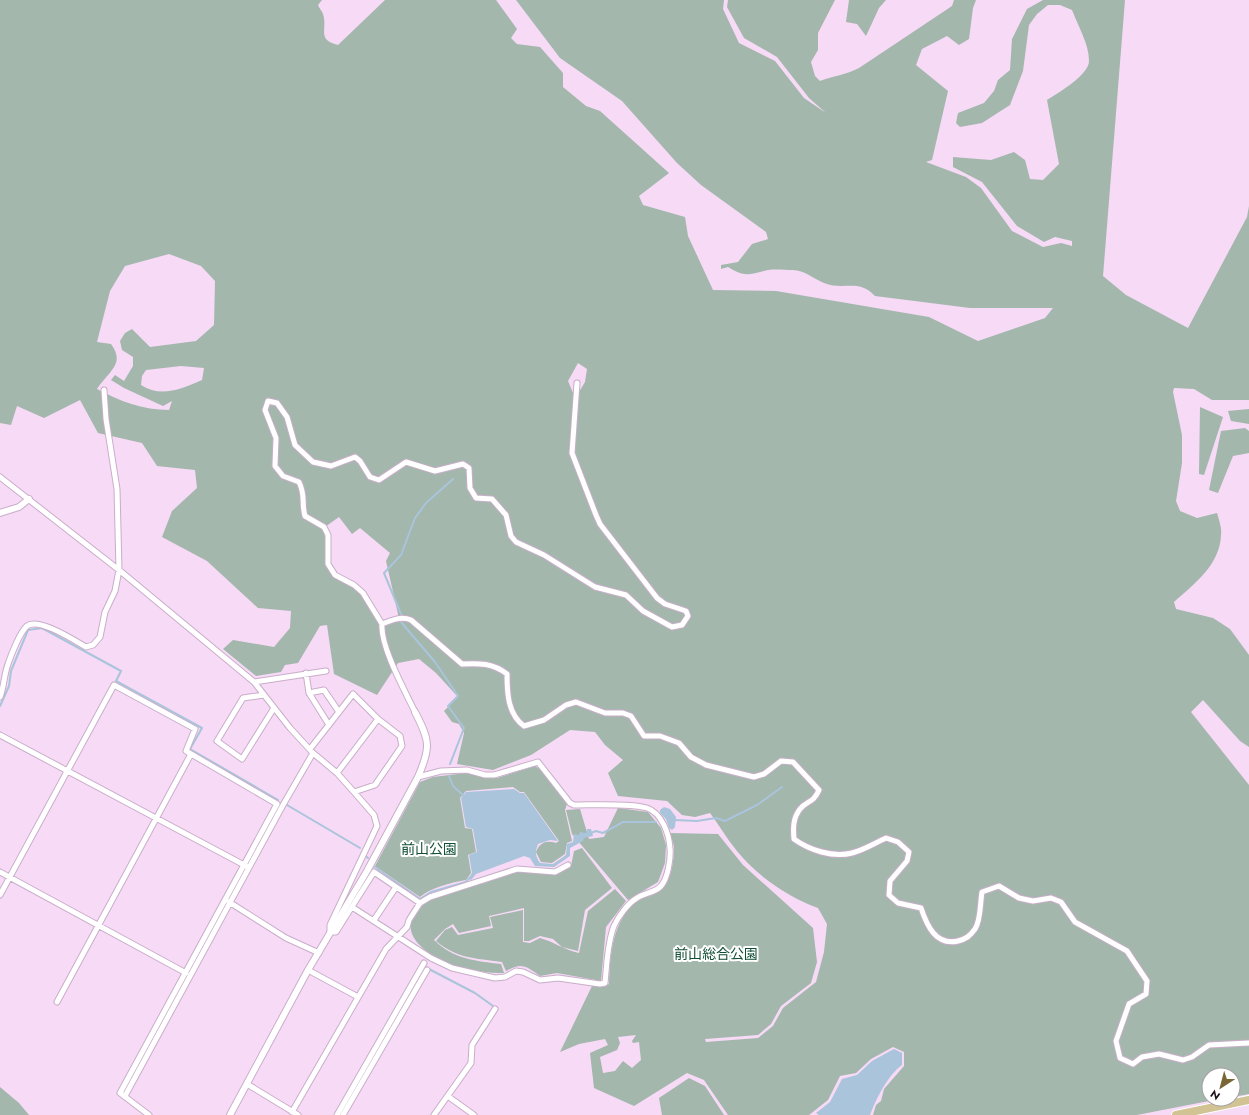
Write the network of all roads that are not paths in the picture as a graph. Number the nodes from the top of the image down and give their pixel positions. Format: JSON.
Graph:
{"nodes":[{"id":1,"x":577,"y":383,"type":"dead end"},
{"id":2,"x":104,"y":390,"type":"dead end"},
{"id":3,"x":0,"y":477,"type":"edge"},
{"id":4,"x":29,"y":499,"type":"junction"},
{"id":5,"x":0,"y":513,"type":"edge"},
{"id":6,"x":119,"y":570,"type":"junction"},
{"id":7,"x":382,"y":624,"type":"junction"},
{"id":8,"x":326,"y":671,"type":"dead end"},
{"id":9,"x":306,"y":673,"type":"junction"},
{"id":10,"x":254,"y":682,"type":"junction"},
{"id":11,"x":309,"y":693,"type":"junction"},
{"id":12,"x":264,"y":694,"type":"junction"},
{"id":13,"x":0,"y":697,"type":"edge"},
{"id":14,"x":274,"y":708,"type":"junction"},
{"id":15,"x":339,"y":712,"type":"junction"},
{"id":16,"x":415,"y":712,"type":"joint"},
{"id":17,"x":378,"y":719,"type":"junction"},
{"id":18,"x":329,"y":724,"type":"junction"},
{"id":19,"x":0,"y":735,"type":"edge"},
{"id":20,"x":311,"y":751,"type":"junction"},
{"id":21,"x":191,"y":754,"type":"junction"},
{"id":22,"x":67,"y":771,"type":"junction"},
{"id":23,"x":337,"y":773,"type":"junction"},
{"id":24,"x":418,"y":777,"type":"junction"},
{"id":25,"x":354,"y":792,"type":"junction"},
{"id":26,"x":157,"y":819,"type":"junction"},
{"id":27,"x":568,"y":865,"type":"dead end"},
{"id":28,"x":246,"y":866,"type":"junction"},
{"id":29,"x":0,"y":872,"type":"edge"},
{"id":30,"x":10,"y":877,"type":"junction"},
{"id":31,"x":396,"y":887,"type":"junction"},
{"id":32,"x":0,"y":895,"type":"edge"},
{"id":33,"x":229,"y":902,"type":"junction"},
{"id":34,"x":420,"y":903,"type":"junction"},
{"id":35,"x":352,"y":907,"type":"junction"},
{"id":36,"x":374,"y":920,"type":"junction"},
{"id":37,"x":99,"y":925,"type":"junction"},
{"id":38,"x":330,"y":932,"type":"junction"},
{"id":39,"x":398,"y":936,"type":"junction"},
{"id":40,"x":319,"y":953,"type":"junction"},
{"id":41,"x":424,"y":963,"type":"dead end"},
{"id":42,"x":308,"y":970,"type":"junction"},
{"id":43,"x":426,"y":970,"type":"dead end"},
{"id":44,"x":186,"y":973,"type":"junction"},
{"id":45,"x":358,"y":997,"type":"junction"},
{"id":46,"x":57,"y":1002,"type":"dead end"},
{"id":47,"x":495,"y":1009,"type":"dead end"},
{"id":48,"x":1249,"y":1043,"type":"edge"},
{"id":49,"x":247,"y":1084,"type":"junction"},
{"id":50,"x":355,"y":1089,"type":"junction"},
{"id":51,"x":125,"y":1096,"type":"junction"},
{"id":52,"x":449,"y":1097,"type":"junction"},
{"id":53,"x":1249,"y":1100,"type":"edge"},
{"id":54,"x":292,"y":1112,"type":"junction"},
{"id":55,"x":149,"y":1115,"type":"edge"},
{"id":56,"x":230,"y":1115,"type":"edge"},
{"id":57,"x":298,"y":1115,"type":"edge"},
{"id":58,"x":337,"y":1115,"type":"edge"},
{"id":59,"x":343,"y":1115,"type":"edge"},
{"id":60,"x":434,"y":1115,"type":"edge"},
{"id":61,"x":474,"y":1115,"type":"edge"},
{"id":62,"x":1176,"y":1115,"type":"edge"}],
"edges":[{"from":1,"to":7,"type":"street"},
{"from":2,"to":6,"type":"street"},
{"from":3,"to":4,"type":"street"},
{"from":4,"to":5,"type":"street"},
{"from":4,"to":6,"type":"street"},
{"from":6,"to":10,"type":"street"},
{"from":6,"to":13,"type":"street"},
{"from":7,"to":16,"type":"street"},
{"from":7,"to":48,"type":"street"},
{"from":8,"to":9,"type":"street"},
{"from":9,"to":10,"type":"street"},
{"from":9,"to":11,"type":"street"},
{"from":10,"to":12,"type":"street"},
{"from":11,"to":15,"type":"street"},
{"from":11,"to":18,"type":"street"},
{"from":12,"to":14,"type":"street"},
{"from":12,"to":14,"type":"street"},
{"from":14,"to":20,"type":"street"},
{"from":15,"to":17,"type":"street"},
{"from":15,"to":18,"type":"street"},
{"from":16,"to":24,"type":"street"},
{"from":17,"to":23,"type":"street"},
{"from":17,"to":25,"type":"street"},
{"from":18,"to":20,"type":"street"},
{"from":19,"to":22,"type":"street"},
{"from":20,"to":23,"type":"street"},
{"from":20,"to":28,"type":"street"},
{"from":21,"to":22,"type":"street"},
{"from":21,"to":26,"type":"street"},
{"from":21,"to":28,"type":"street"},
{"from":22,"to":26,"type":"street"},
{"from":22,"to":30,"type":"street"},
{"from":23,"to":25,"type":"street"},
{"from":24,"to":38,"type":"street"},
{"from":24,"to":39,"type":"street"},
{"from":25,"to":38,"type":"street"},
{"from":26,"to":28,"type":"street"},
{"from":26,"to":37,"type":"street"},
{"from":27,"to":34,"type":"street"},
{"from":28,"to":33,"type":"street"},
{"from":28,"to":44,"type":"street"},
{"from":29,"to":30,"type":"street"},
{"from":30,"to":32,"type":"street"},
{"from":30,"to":37,"type":"street"},
{"from":31,"to":34,"type":"street"},
{"from":31,"to":35,"type":"street"},
{"from":31,"to":36,"type":"street"},
{"from":33,"to":40,"type":"street"},
{"from":33,"to":51,"type":"street"},
{"from":34,"to":39,"type":"street"},
{"from":35,"to":36,"type":"street"},
{"from":35,"to":38,"type":"street"},
{"from":36,"to":39,"type":"street"},
{"from":37,"to":44,"type":"street"},
{"from":37,"to":46,"type":"street"},
{"from":38,"to":40,"type":"street"},
{"from":39,"to":45,"type":"street"},
{"from":40,"to":42,"type":"street"},
{"from":41,"to":50,"type":"street"},
{"from":42,"to":45,"type":"street"},
{"from":42,"to":49,"type":"street"},
{"from":43,"to":50,"type":"street"},
{"from":44,"to":51,"type":"street"},
{"from":45,"to":54,"type":"street"},
{"from":47,"to":52,"type":"street"},
{"from":49,"to":54,"type":"street"},
{"from":49,"to":56,"type":"street"},
{"from":50,"to":58,"type":"street"},
{"from":50,"to":59,"type":"street"},
{"from":51,"to":55,"type":"street"},
{"from":52,"to":60,"type":"street"},
{"from":52,"to":61,"type":"street"},
{"from":53,"to":62,"type":"main road"},
{"from":54,"to":57,"type":"street"}]}
